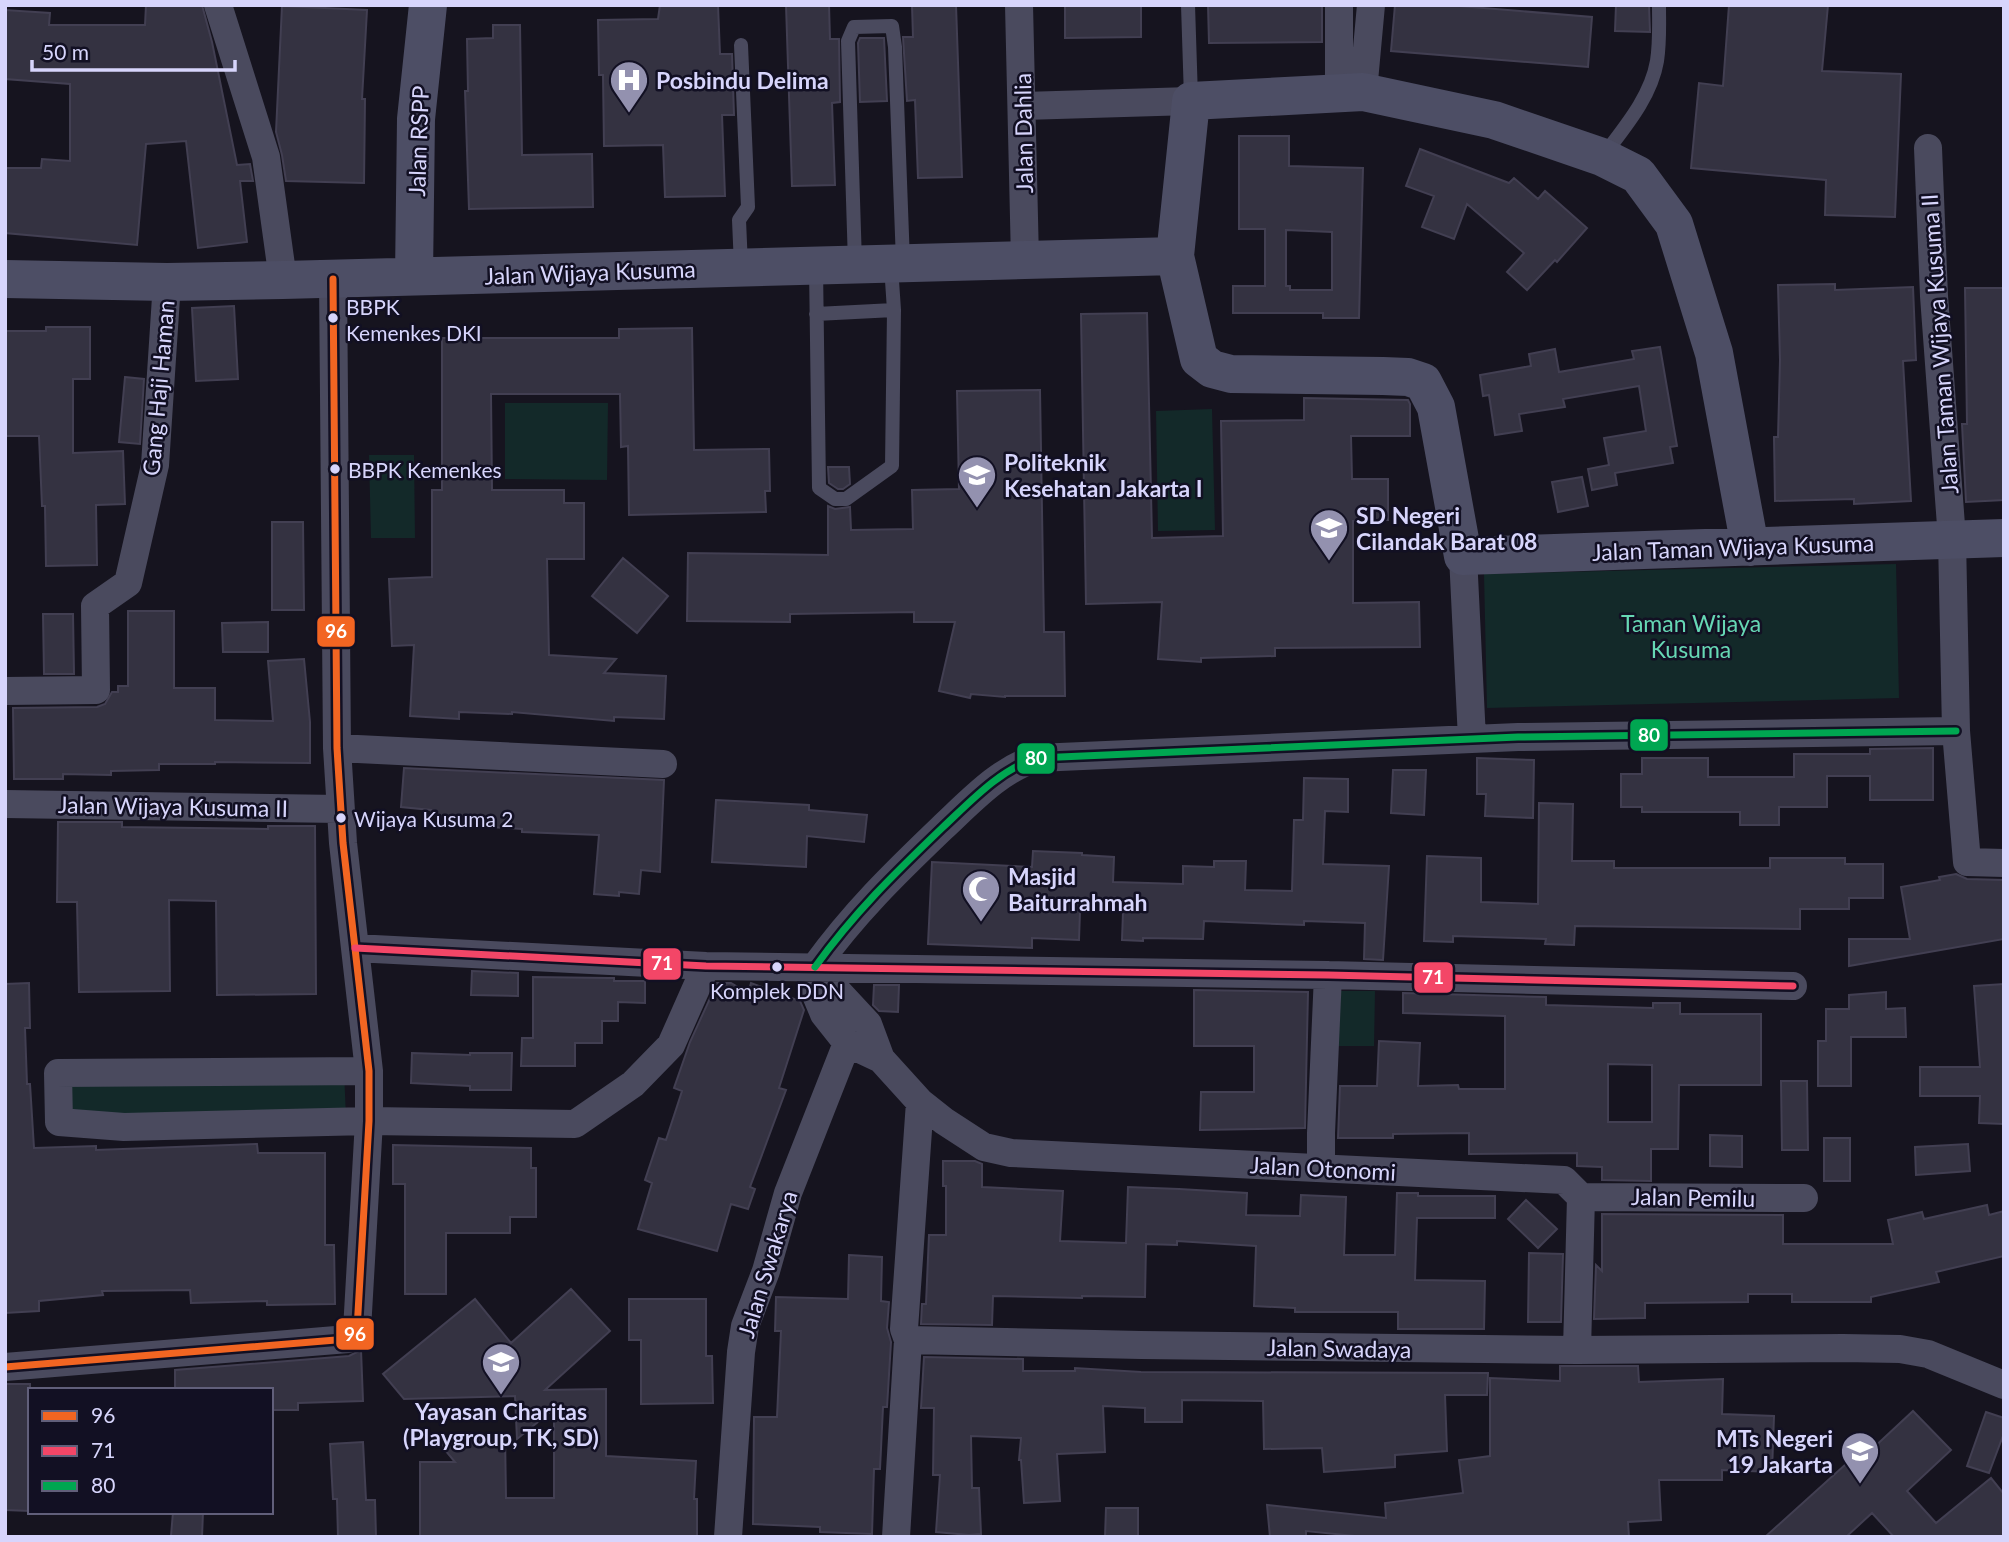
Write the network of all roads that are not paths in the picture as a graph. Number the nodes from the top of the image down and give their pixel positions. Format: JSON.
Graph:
{"nodes":[{"id":1,"x":218,"y":5,"type":"edge"},
{"id":2,"x":428,"y":5,"type":"edge"},
{"id":3,"x":1019,"y":5,"type":"edge"},
{"id":4,"x":1188,"y":5,"type":"edge"},
{"id":5,"x":1339,"y":5,"type":"edge"},
{"id":6,"x":1371,"y":5,"type":"edge"},
{"id":7,"x":1659,"y":5,"type":"edge"},
{"id":8,"x":741,"y":45,"type":"dead end"},
{"id":9,"x":1351,"y":93,"type":"junction"},
{"id":10,"x":1191,"y":101,"type":"junction"},
{"id":11,"x":1023,"y":106,"type":"junction"},
{"id":12,"x":1928,"y":148,"type":"dead end"},
{"id":13,"x":1602,"y":157,"type":"junction"},
{"id":14,"x":1175,"y":256,"type":"junction"},
{"id":15,"x":1025,"y":260,"type":"junction"},
{"id":16,"x":883,"y":264,"type":"junction"},
{"id":17,"x":816,"y":265,"type":"junction"},
{"id":18,"x":741,"y":268,"type":"junction"},
{"id":19,"x":414,"y":276,"type":"junction"},
{"id":20,"x":5,"y":279,"type":"edge"},
{"id":21,"x":333,"y":279,"type":"junction"},
{"id":22,"x":283,"y":280,"type":"junction"},
{"id":23,"x":167,"y":282,"type":"junction"},
{"id":24,"x":894,"y":310,"type":"junction"},
{"id":25,"x":816,"y":314,"type":"junction"},
{"id":26,"x":2004,"y":538,"type":"edge"},
{"id":27,"x":1952,"y":539,"type":"junction"},
{"id":28,"x":1750,"y":547,"type":"junction"},
{"id":29,"x":1463,"y":556,"type":"junction"},
{"id":30,"x":5,"y":691,"type":"edge"},
{"id":31,"x":1956,"y":731,"type":"junction"},
{"id":32,"x":1472,"y":739,"type":"junction"},
{"id":33,"x":337,"y":747,"type":"junction"},
{"id":34,"x":663,"y":764,"type":"dead end"},
{"id":35,"x":5,"y":804,"type":"edge"},
{"id":36,"x":340,"y":809,"type":"junction"},
{"id":37,"x":2004,"y":863,"type":"edge"},
{"id":38,"x":355,"y":947,"type":"junction"},
{"id":39,"x":706,"y":966,"type":"junction"},
{"id":40,"x":815,"y":967,"type":"junction"},
{"id":41,"x":1328,"y":975,"type":"junction"},
{"id":42,"x":1793,"y":986,"type":"dead end"},
{"id":43,"x":847,"y":1044,"type":"junction"},
{"id":44,"x":881,"y":1059,"type":"junction"},
{"id":45,"x":369,"y":1071,"type":"junction"},
{"id":46,"x":920,"y":1102,"type":"junction"},
{"id":47,"x":369,"y":1121,"type":"junction"},
{"id":48,"x":1321,"y":1168,"type":"junction"},
{"id":49,"x":1581,"y":1197,"type":"junction"},
{"id":50,"x":1804,"y":1198,"type":"dead end"},
{"id":51,"x":908,"y":1340,"type":"junction"},
{"id":52,"x":1577,"y":1350,"type":"junction"},
{"id":53,"x":5,"y":1367,"type":"edge"},
{"id":54,"x":2004,"y":1385,"type":"edge"},
{"id":55,"x":728,"y":1537,"type":"edge"},
{"id":56,"x":896,"y":1537,"type":"edge"}],
"edges":[{"from":1,"to":22,"type":"street"},
{"from":2,"to":19,"type":"street","name":"Jalan RSPP"},
{"from":3,"to":11,"type":"street","name":"Jalan Dahlia"},
{"from":4,"to":10,"type":"lane"},
{"from":5,"to":9,"type":"street"},
{"from":6,"to":9,"type":"street"},
{"from":7,"to":13,"type":"lane"},
{"from":8,"to":18,"type":"lane"},
{"from":9,"to":10,"type":"street"},
{"from":9,"to":13,"type":"street"},
{"from":10,"to":11,"type":"street"},
{"from":10,"to":14,"type":"street"},
{"from":11,"to":15,"type":"street","name":"Jalan Dahlia"},
{"from":12,"to":27,"type":"street","name":"Jalan Taman Wijaya Kusuma II"},
{"from":13,"to":28,"type":"street"},
{"from":14,"to":15,"type":"street","name":"Jalan Wijaya Kusuma"},
{"from":14,"to":29,"type":"street"},
{"from":15,"to":16,"type":"street","name":"Jalan Wijaya Kusuma"},
{"from":16,"to":16,"type":"lane"},
{"from":16,"to":17,"type":"street","name":"Jalan Wijaya Kusuma"},
{"from":16,"to":24,"type":"lane"},
{"from":17,"to":18,"type":"street","name":"Jalan Wijaya Kusuma"},
{"from":17,"to":25,"type":"lane"},
{"from":18,"to":19,"type":"street","name":"Jalan Wijaya Kusuma"},
{"from":19,"to":21,"type":"street","name":"Jalan Wijaya Kusuma"},
{"from":20,"to":23,"type":"street","name":"Jalan Wijaya Kusuma"},
{"from":21,"to":22,"type":"street","name":"Jalan Wijaya Kusuma"},
{"from":21,"to":33,"type":"street"},
{"from":22,"to":23,"type":"street","name":"Jalan Wijaya Kusuma"},
{"from":23,"to":30,"type":"street","name":"Gang Haji Haman"},
{"from":24,"to":25,"type":"lane"},
{"from":24,"to":25,"type":"lane"},
{"from":26,"to":27,"type":"street","name":"Jalan Taman Wijaya Kusuma"},
{"from":27,"to":28,"type":"street","name":"Jalan Taman Wijaya Kusuma"},
{"from":27,"to":31,"type":"street","name":"Jalan Taman Wijaya Kusuma II"},
{"from":28,"to":29,"type":"street","name":"Jalan Taman Wijaya Kusuma"},
{"from":29,"to":32,"type":"street"},
{"from":31,"to":32,"type":"street"},
{"from":31,"to":37,"type":"street","name":"Jalan Taman Wijaya Kusuma II"},
{"from":32,"to":40,"type":"street"},
{"from":33,"to":34,"type":"street"},
{"from":33,"to":36,"type":"street"},
{"from":35,"to":36,"type":"street","name":"Jalan Wijaya Kusuma II"},
{"from":36,"to":38,"type":"street"},
{"from":38,"to":39,"type":"street"},
{"from":38,"to":45,"type":"street"},
{"from":39,"to":40,"type":"street"},
{"from":39,"to":47,"type":"street"},
{"from":40,"to":41,"type":"street"},
{"from":40,"to":43,"type":"street"},
{"from":40,"to":44,"type":"street"},
{"from":41,"to":42,"type":"street"},
{"from":41,"to":48,"type":"street"},
{"from":43,"to":44,"type":"street"},
{"from":43,"to":55,"type":"street","name":"Jalan Swakarya"},
{"from":44,"to":46,"type":"street","name":"Jalan Otonomi"},
{"from":45,"to":47,"type":"street"},
{"from":45,"to":47,"type":"street"},
{"from":46,"to":48,"type":"street","name":"Jalan Otonomi"},
{"from":46,"to":51,"type":"street"},
{"from":47,"to":53,"type":"street"},
{"from":48,"to":49,"type":"street","name":"Jalan Otonomi"},
{"from":49,"to":50,"type":"street","name":"Jalan Pemilu"},
{"from":49,"to":52,"type":"street"},
{"from":51,"to":52,"type":"street","name":"Jalan Swadaya"},
{"from":51,"to":56,"type":"street"},
{"from":52,"to":54,"type":"street","name":"Jalan Swadaya"}]}
